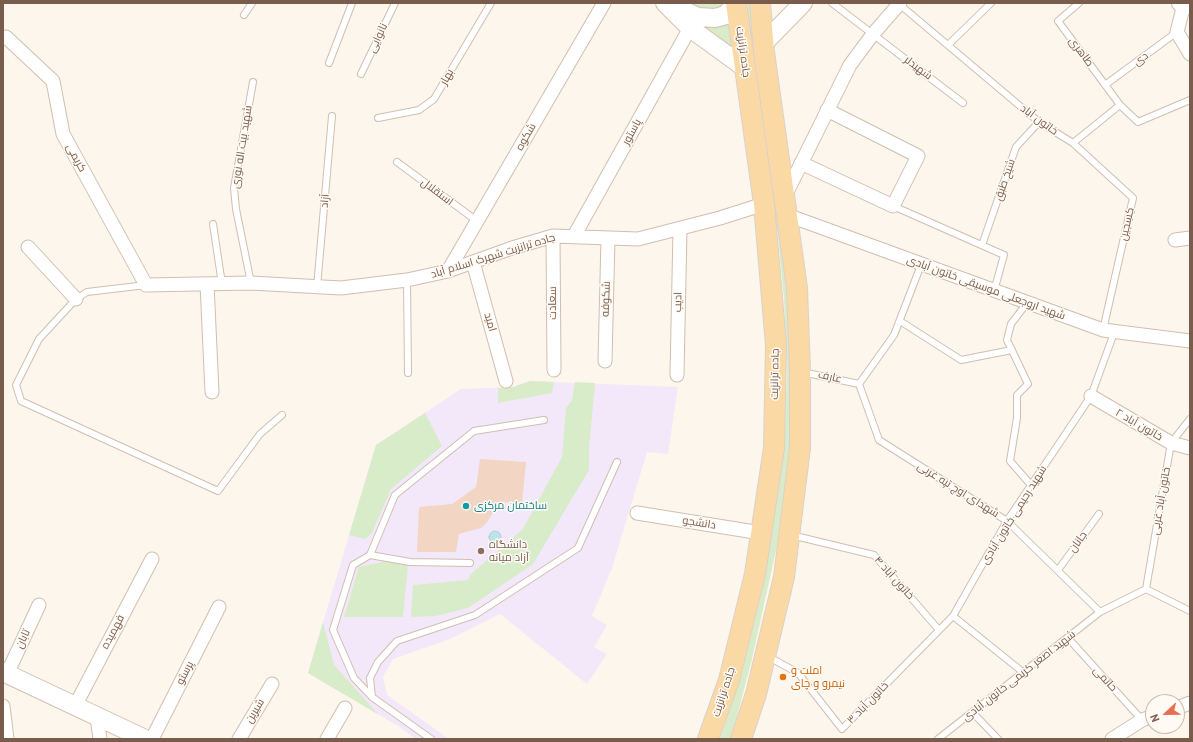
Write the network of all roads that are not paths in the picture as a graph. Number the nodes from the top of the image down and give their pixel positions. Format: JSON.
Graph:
{"nodes":[{"id":1,"x":252,"y":3,"type":"edge"},
{"id":2,"x":352,"y":3,"type":"edge"},
{"id":3,"x":395,"y":3,"type":"edge"},
{"id":4,"x":491,"y":3,"type":"edge"},
{"id":5,"x":604,"y":3,"type":"edge"},
{"id":6,"x":666,"y":3,"type":"edge"},
{"id":7,"x":736,"y":3,"type":"edge"},
{"id":8,"x":760,"y":3,"type":"edge"},
{"id":9,"x":804,"y":3,"type":"edge"},
{"id":10,"x":832,"y":3,"type":"edge"},
{"id":11,"x":900,"y":3,"type":"edge"},
{"id":12,"x":991,"y":3,"type":"edge"},
{"id":13,"x":1079,"y":3,"type":"edge"},
{"id":14,"x":1185,"y":4,"type":"edge"},
{"id":15,"x":244,"y":15,"type":"dead end"},
{"id":16,"x":690,"y":28,"type":"junction"},
{"id":17,"x":1177,"y":32,"type":"junction"},
{"id":18,"x":873,"y":34,"type":"junction"},
{"id":19,"x":6,"y":37,"type":"dead end"},
{"id":20,"x":764,"y":44,"type":"junction"},
{"id":21,"x":948,"y":45,"type":"junction"},
{"id":22,"x":1190,"y":54,"type":"edge"},
{"id":23,"x":329,"y":63,"type":"dead end"},
{"id":24,"x":745,"y":68,"type":"junction"},
{"id":25,"x":361,"y":74,"type":"dead end"},
{"id":26,"x":253,"y":82,"type":"dead end"},
{"id":27,"x":1105,"y":85,"type":"junction"},
{"id":28,"x":1190,"y":100,"type":"edge"},
{"id":29,"x":963,"y":102,"type":"dead end"},
{"id":30,"x":1120,"y":105,"type":"junction"},
{"id":31,"x":827,"y":110,"type":"junction"},
{"id":32,"x":332,"y":116,"type":"dead end"},
{"id":33,"x":378,"y":118,"type":"dead end"},
{"id":34,"x":1039,"y":122,"type":"junction"},
{"id":35,"x":1073,"y":143,"type":"junction"},
{"id":36,"x":397,"y":162,"type":"dead end"},
{"id":37,"x":801,"y":163,"type":"junction"},
{"id":38,"x":764,"y":204,"type":"junction"},
{"id":39,"x":786,"y":206,"type":"junction"},
{"id":40,"x":893,"y":206,"type":"junction"},
{"id":41,"x":477,"y":222,"type":"junction"},
{"id":42,"x":213,"y":224,"type":"dead end"},
{"id":43,"x":680,"y":229,"type":"junction"},
{"id":44,"x":553,"y":236,"type":"junction"},
{"id":45,"x":574,"y":236,"type":"junction"},
{"id":46,"x":608,"y":238,"type":"junction"},
{"id":47,"x":1190,"y":238,"type":"edge"},
{"id":48,"x":1175,"y":240,"type":"dead end"},
{"id":49,"x":982,"y":245,"type":"junction"},
{"id":50,"x":28,"y":247,"type":"dead end"},
{"id":51,"x":473,"y":262,"type":"junction"},
{"id":52,"x":921,"y":265,"type":"junction"},
{"id":53,"x":448,"y":271,"type":"junction"},
{"id":54,"x":407,"y":280,"type":"junction"},
{"id":55,"x":251,"y":283,"type":"junction"},
{"id":56,"x":207,"y":284,"type":"junction"},
{"id":57,"x":222,"y":284,"type":"junction"},
{"id":58,"x":146,"y":285,"type":"junction"},
{"id":59,"x":317,"y":286,"type":"junction"},
{"id":60,"x":994,"y":291,"type":"junction"},
{"id":61,"x":76,"y":299,"type":"junction"},
{"id":62,"x":1027,"y":303,"type":"junction"},
{"id":63,"x":900,"y":321,"type":"junction"},
{"id":64,"x":1108,"y":331,"type":"junction"},
{"id":65,"x":1190,"y":341,"type":"edge"},
{"id":66,"x":1012,"y":350,"type":"junction"},
{"id":67,"x":605,"y":361,"type":"dead end"},
{"id":68,"x":554,"y":370,"type":"dead end"},
{"id":69,"x":800,"y":371,"type":"junction"},
{"id":70,"x":408,"y":373,"type":"dead end"},
{"id":71,"x":677,"y":375,"type":"dead end"},
{"id":72,"x":506,"y":381,"type":"dead end"},
{"id":73,"x":859,"y":384,"type":"junction"},
{"id":74,"x":212,"y":392,"type":"dead end"},
{"id":75,"x":1091,"y":396,"type":"junction"},
{"id":76,"x":282,"y":415,"type":"dead end"},
{"id":77,"x":544,"y":420,"type":"dead end"},
{"id":78,"x":1190,"y":420,"type":"edge"},
{"id":79,"x":1172,"y":443,"type":"junction"},
{"id":80,"x":1190,"y":448,"type":"edge"},
{"id":81,"x":617,"y":462,"type":"dead end"},
{"id":82,"x":1032,"y":485,"type":"junction"},
{"id":83,"x":637,"y":513,"type":"dead end"},
{"id":84,"x":1099,"y":514,"type":"dead end"},
{"id":85,"x":1008,"y":521,"type":"junction"},
{"id":86,"x":761,"y":533,"type":"junction"},
{"id":87,"x":790,"y":535,"type":"junction"},
{"id":88,"x":370,"y":555,"type":"junction"},
{"id":89,"x":152,"y":559,"type":"dead end"},
{"id":90,"x":470,"y":563,"type":"dead end"},
{"id":91,"x":1058,"y":570,"type":"junction"},
{"id":92,"x":1146,"y":589,"type":"junction"},
{"id":93,"x":39,"y":605,"type":"dead end"},
{"id":94,"x":219,"y":607,"type":"dead end"},
{"id":95,"x":1190,"y":611,"type":"edge"},
{"id":96,"x":1100,"y":612,"type":"junction"},
{"id":97,"x":952,"y":616,"type":"junction"},
{"id":98,"x":939,"y":630,"type":"junction"},
{"id":99,"x":1068,"y":638,"type":"junction"},
{"id":100,"x":765,"y":655,"type":"junction"},
{"id":101,"x":5,"y":673,"type":"edge"},
{"id":102,"x":1024,"y":673,"type":"junction"},
{"id":103,"x":272,"y":684,"type":"dead end"},
{"id":104,"x":372,"y":697,"type":"junction"},
{"id":105,"x":3,"y":706,"type":"edge"},
{"id":106,"x":75,"y":706,"type":"junction"},
{"id":107,"x":345,"y":708,"type":"dead end"},
{"id":108,"x":973,"y":713,"type":"junction"},
{"id":109,"x":1145,"y":716,"type":"edge"},
{"id":110,"x":97,"y":717,"type":"junction"},
{"id":111,"x":1145,"y":719,"type":"edge"},
{"id":112,"x":4,"y":724,"type":"edge"},
{"id":113,"x":8,"y":739,"type":"edge"},
{"id":114,"x":100,"y":739,"type":"edge"},
{"id":115,"x":145,"y":739,"type":"edge"},
{"id":116,"x":152,"y":739,"type":"edge"},
{"id":117,"x":239,"y":739,"type":"edge"},
{"id":118,"x":327,"y":739,"type":"edge"},
{"id":119,"x":431,"y":739,"type":"edge"},
{"id":120,"x":708,"y":739,"type":"edge"},
{"id":121,"x":742,"y":739,"type":"edge"},
{"id":122,"x":938,"y":739,"type":"edge"},
{"id":123,"x":998,"y":739,"type":"edge"},
{"id":124,"x":1112,"y":739,"type":"edge"}],
"edges":[{"from":1,"to":15,"type":"lane"},
{"from":2,"to":23,"type":"lane"},
{"from":3,"to":25,"type":"lane","name":"نانوایی"},
{"from":4,"to":33,"type":"lane","name":"بهار"},
{"from":5,"to":41,"type":"street","name":"شکوه"},
{"from":6,"to":7,"type":"street"},
{"from":6,"to":16,"type":"street"},
{"from":7,"to":24,"type":"main road","name":"جاده ترانزیت"},
{"from":8,"to":20,"type":"main road","name":"جاده ترانزیت"},
{"from":9,"to":20,"type":"street"},
{"from":10,"to":18,"type":"lane","name":"شهیدلر"},
{"from":11,"to":18,"type":"street"},
{"from":11,"to":21,"type":"lane","name":"خاتون آباد"},
{"from":12,"to":21,"type":"lane"},
{"from":13,"to":27,"type":"lane","name":"طاهری"},
{"from":14,"to":17,"type":"street"},
{"from":16,"to":24,"type":"street"},
{"from":16,"to":45,"type":"street","name":"پاستور"},
{"from":17,"to":22,"type":"street"},
{"from":17,"to":27,"type":"lane","name":"دی"},
{"from":18,"to":29,"type":"lane","name":"شهیدلر"},
{"from":18,"to":31,"type":"street"},
{"from":19,"to":58,"type":"street","name":"کریمی"},
{"from":20,"to":39,"type":"main road","name":"جاده ترانزیت"},
{"from":21,"to":34,"type":"lane","name":"خاتون آباد"},
{"from":24,"to":38,"type":"main road","name":"جاده ترانزیت"},
{"from":26,"to":55,"type":"lane","name":"شهید بیت اله نوری"},
{"from":27,"to":30,"type":"lane","name":"طاهری"},
{"from":28,"to":30,"type":"lane"},
{"from":30,"to":35,"type":"lane"},
{"from":31,"to":37,"type":"street"},
{"from":31,"to":40,"type":"street"},
{"from":32,"to":59,"type":"lane","name":"آزاد"},
{"from":34,"to":35,"type":"lane","name":"خاتون آباد"},
{"from":34,"to":49,"type":"lane","name":"شیخ طبق"},
{"from":35,"to":64,"type":"lane","name":"کِسِجین"},
{"from":36,"to":41,"type":"lane","name":"استقلال"},
{"from":37,"to":39,"type":"street"},
{"from":37,"to":40,"type":"street"},
{"from":38,"to":43,"type":"street","name":"جاده ترانزیت شهرک اسلام آباد"},
{"from":38,"to":86,"type":"main road","name":"جاده ترانزیت"},
{"from":39,"to":52,"type":"street","name":"شهید اروجعلی موسیقی خاتون آبادی"},
{"from":39,"to":69,"type":"main road","name":"جاده ترانزیت"},
{"from":40,"to":49,"type":"lane"},
{"from":41,"to":53,"type":"street","name":"شکوه"},
{"from":42,"to":57,"type":"lane"},
{"from":43,"to":46,"type":"street","name":"جاده ترانزیت شهرک اسلام آباد"},
{"from":43,"to":71,"type":"street","name":"ادیب"},
{"from":44,"to":45,"type":"street","name":"جاده ترانزیت شهرک اسلام آباد"},
{"from":44,"to":51,"type":"street","name":"جاده ترانزیت شهرک اسلام آباد"},
{"from":44,"to":68,"type":"street","name":"سعادت"},
{"from":45,"to":46,"type":"street","name":"جاده ترانزیت شهرک اسلام آباد"},
{"from":46,"to":67,"type":"street","name":"شکوفه"},
{"from":47,"to":48,"type":"street"},
{"from":49,"to":60,"type":"lane"},
{"from":50,"to":61,"type":"street"},
{"from":51,"to":53,"type":"street","name":"جاده ترانزیت شهرک اسلام آباد"},
{"from":51,"to":72,"type":"street","name":"امید"},
{"from":52,"to":60,"type":"street","name":"شهید اروجعلی موسیقی خاتون آبادی"},
{"from":52,"to":63,"type":"lane"},
{"from":53,"to":54,"type":"street","name":"جاده ترانزیت شهرک اسلام آباد"},
{"from":54,"to":59,"type":"street","name":"جاده ترانزیت شهرک اسلام آباد"},
{"from":54,"to":70,"type":"lane"},
{"from":55,"to":57,"type":"street","name":"جاده ترانزیت شهرک اسلام آباد"},
{"from":55,"to":59,"type":"street","name":"جاده ترانزیت شهرک اسلام آباد"},
{"from":56,"to":57,"type":"street","name":"جاده ترانزیت شهرک اسلام آباد"},
{"from":56,"to":58,"type":"street","name":"جاده ترانزیت شهرک اسلام آباد"},
{"from":56,"to":74,"type":"street"},
{"from":58,"to":61,"type":"lane"},
{"from":60,"to":62,"type":"street","name":"شهید اروجعلی موسیقی خاتون آبادی"},
{"from":61,"to":76,"type":"lane"},
{"from":62,"to":64,"type":"street","name":"شهید اروجعلی موسیقی خاتون آبادی"},
{"from":62,"to":66,"type":"lane"},
{"from":63,"to":66,"type":"lane"},
{"from":63,"to":73,"type":"lane"},
{"from":64,"to":65,"type":"street","name":"شهید اروجعلی موسیقی خاتون آبادی"},
{"from":64,"to":75,"type":"lane","name":"شهید رحیمی خاتون آبادی"},
{"from":66,"to":82,"type":"lane"},
{"from":69,"to":73,"type":"lane","name":"عارف"},
{"from":69,"to":87,"type":"main road","name":"جاده ترانزیت"},
{"from":73,"to":85,"type":"lane","name":"شهدای اوچ تپه غربی"},
{"from":75,"to":79,"type":"street","name":"خاتون آباد ۲"},
{"from":75,"to":82,"type":"lane","name":"شهید رحیمی خاتون آبادی"},
{"from":77,"to":88,"type":"lane"},
{"from":78,"to":79,"type":"lane","name":"خاتون آباد غربی"},
{"from":79,"to":80,"type":"street","name":"خاتون آباد ۲"},
{"from":79,"to":92,"type":"lane","name":"خاتون آباد غربی"},
{"from":81,"to":104,"type":"lane"},
{"from":82,"to":85,"type":"lane","name":"شهید رحیمی خاتون آبادی"},
{"from":83,"to":86,"type":"street","name":"دانشجو"},
{"from":84,"to":91,"type":"lane","name":"جانان"},
{"from":85,"to":91,"type":"lane","name":"شهدای اوچ تپه غربی"},
{"from":85,"to":97,"type":"lane","name":"شهید رحیمی خاتون آبادی"},
{"from":86,"to":120,"type":"main road","name":"جاده ترانزیت"},
{"from":87,"to":98,"type":"lane","name":"خاتون آباد ۴"},
{"from":87,"to":100,"type":"main road","name":"جاده ترانزیت"},
{"from":88,"to":90,"type":"lane"},
{"from":88,"to":104,"type":"lane"},
{"from":89,"to":106,"type":"street","name":"فهمیده"},
{"from":91,"to":96,"type":"lane","name":"شهدای اوچ تپه غربی"},
{"from":92,"to":95,"type":"lane"},
{"from":92,"to":96,"type":"lane"},
{"from":93,"to":101,"type":"street","name":"تابان"},
{"from":94,"to":116,"type":"street","name":"پرستو"},
{"from":96,"to":99,"type":"lane","name":"شهید اصغر کریمی خاتون آبادی"},
{"from":97,"to":98,"type":"lane","name":"خاتون آباد ۳"},
{"from":97,"to":102,"type":"lane"},
{"from":98,"to":100,"type":"lane","name":"خاتون آباد ۳"},
{"from":99,"to":102,"type":"lane","name":"شهید اصغر کریمی خاتون آبادی"},
{"from":99,"to":109,"type":"lane","name":"حاتمی"},
{"from":100,"to":121,"type":"main road","name":"جاده ترانزیت"},
{"from":101,"to":106,"type":"street"},
{"from":102,"to":108,"type":"lane","name":"شهید اصغر کریمی خاتون آبادی"},
{"from":103,"to":117,"type":"street","name":"شیرین"},
{"from":104,"to":119,"type":"lane"},
{"from":105,"to":112,"type":"street"},
{"from":106,"to":110,"type":"street"},
{"from":107,"to":118,"type":"street"},
{"from":108,"to":122,"type":"lane","name":"شهید اصغر کریمی خاتون آبادی"},
{"from":108,"to":123,"type":"lane"},
{"from":110,"to":114,"type":"street"},
{"from":110,"to":115,"type":"street"},
{"from":111,"to":124,"type":"street"},
{"from":112,"to":113,"type":"street"}]}
